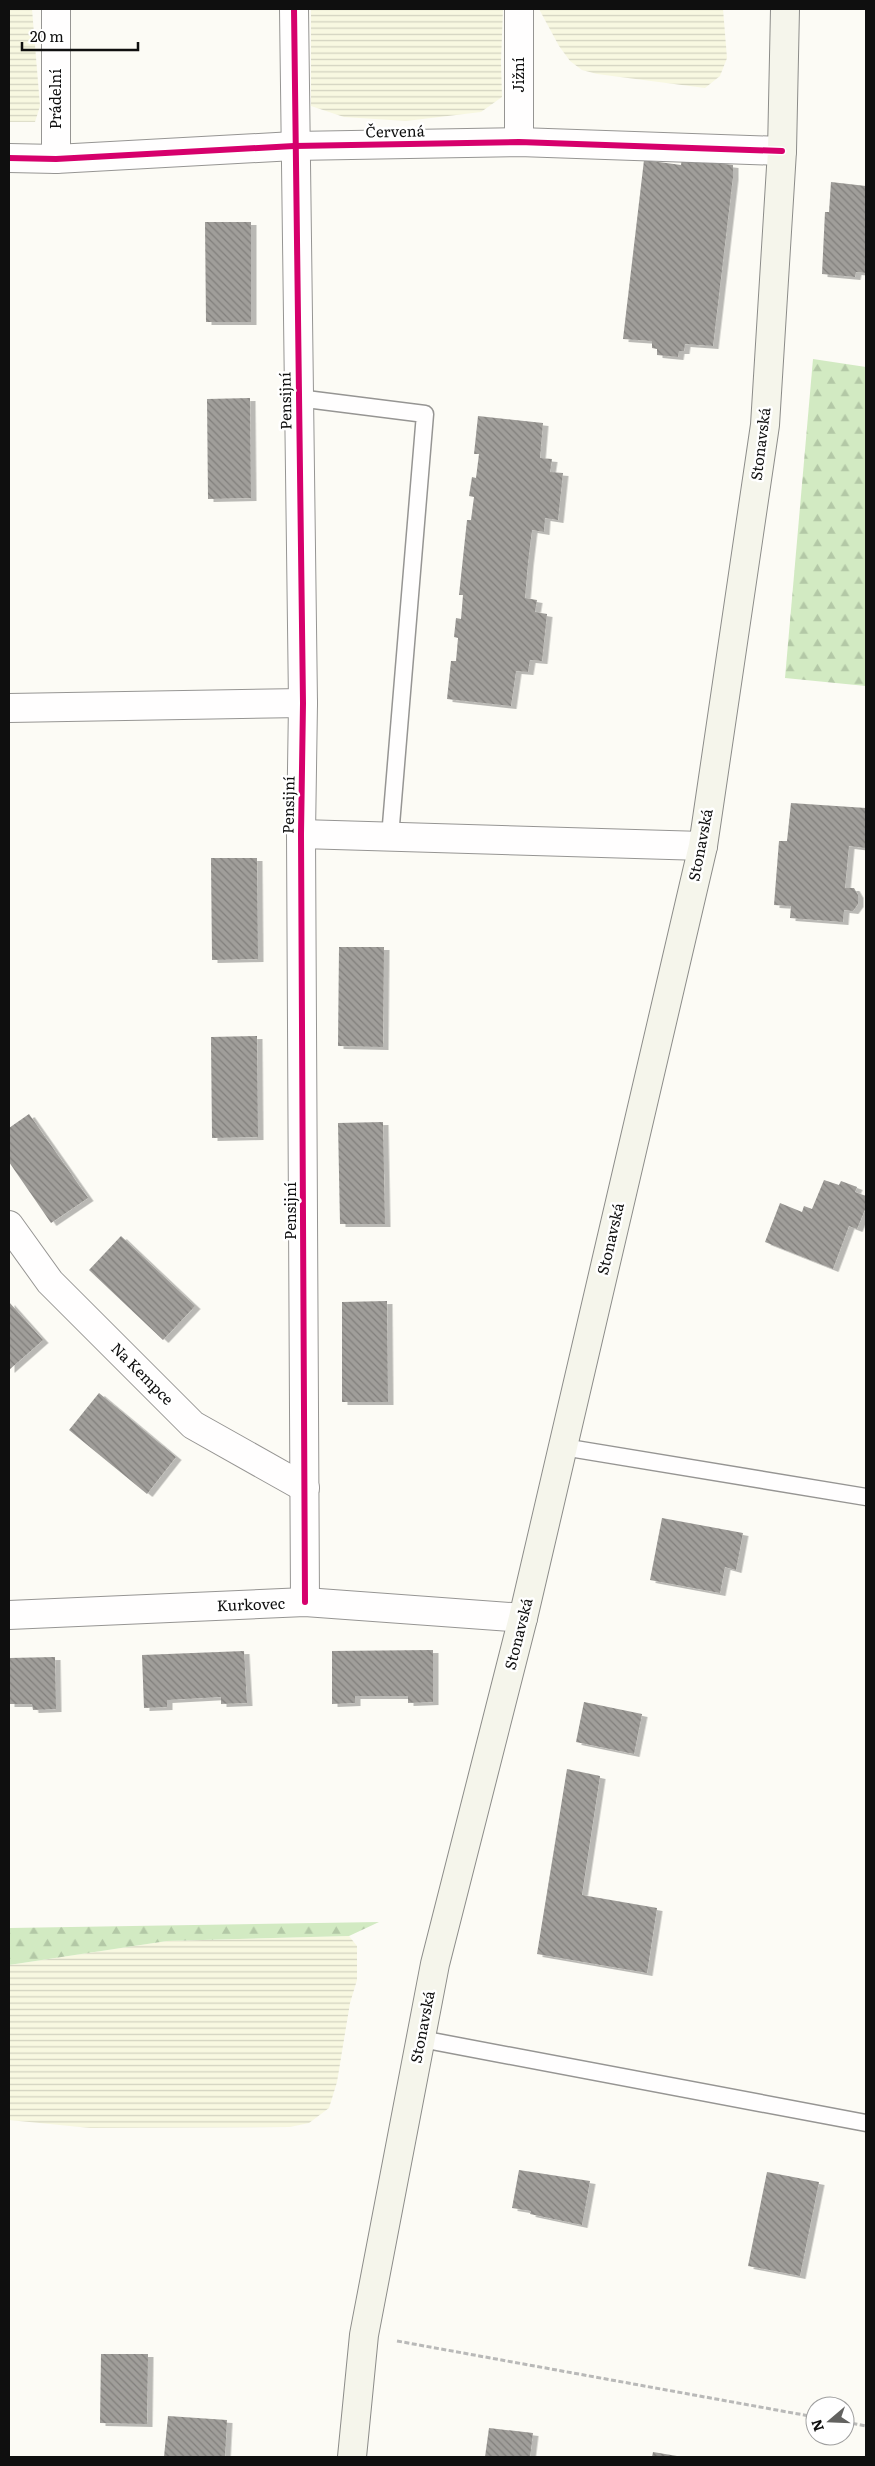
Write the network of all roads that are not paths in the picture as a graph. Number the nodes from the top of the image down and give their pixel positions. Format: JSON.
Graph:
{"nodes":[{"id":1,"x":56,"y":9,"type":"edge"},
{"id":2,"x":294,"y":9,"type":"edge"},
{"id":3,"x":519,"y":9,"type":"edge"},
{"id":4,"x":785,"y":9,"type":"edge"},
{"id":5,"x":519,"y":142,"type":"junction"},
{"id":6,"x":294,"y":146,"type":"junction"},
{"id":7,"x":782,"y":151,"type":"junction"},
{"id":8,"x":9,"y":158,"type":"edge"},
{"id":9,"x":56,"y":159,"type":"junction"},
{"id":10,"x":298,"y":398,"type":"junction"},
{"id":11,"x":303,"y":703,"type":"junction"},
{"id":12,"x":9,"y":708,"type":"edge"},
{"id":13,"x":301,"y":834,"type":"junction"},
{"id":14,"x":390,"y":837,"type":"junction"},
{"id":15,"x":703,"y":846,"type":"junction"},
{"id":16,"x":9,"y":1225,"type":"edge"},
{"id":17,"x":563,"y":1447,"type":"junction"},
{"id":18,"x":305,"y":1488,"type":"junction"},
{"id":19,"x":866,"y":1497,"type":"edge"},
{"id":20,"x":305,"y":1602,"type":"junction"},
{"id":21,"x":9,"y":1615,"type":"edge"},
{"id":22,"x":523,"y":1618,"type":"junction"},
{"id":23,"x":421,"y":2039,"type":"junction"},
{"id":24,"x":866,"y":2123,"type":"edge"},
{"id":25,"x":352,"y":2457,"type":"edge"}],
"edges":[{"from":1,"to":9,"type":"street","name":"Prádelní"},
{"from":2,"to":6,"type":"street","name":"Pensijní"},
{"from":3,"to":5,"type":"street","name":"Jižní"},
{"from":4,"to":7,"type":"main road","name":"Stonavská"},
{"from":5,"to":6,"type":"street","name":"Červená"},
{"from":5,"to":7,"type":"street","name":"Červená"},
{"from":6,"to":9,"type":"street","name":"Červená"},
{"from":6,"to":10,"type":"street","name":"Pensijní"},
{"from":7,"to":15,"type":"main road","name":"Stonavská"},
{"from":8,"to":9,"type":"street","name":"Červená"},
{"from":10,"to":11,"type":"street","name":"Pensijní"},
{"from":10,"to":14,"type":"lane"},
{"from":11,"to":12,"type":"street"},
{"from":11,"to":13,"type":"street","name":"Pensijní"},
{"from":13,"to":14,"type":"street"},
{"from":13,"to":18,"type":"street","name":"Pensijní"},
{"from":14,"to":15,"type":"street"},
{"from":15,"to":17,"type":"main road","name":"Stonavská"},
{"from":16,"to":18,"type":"street","name":"Na Kempce"},
{"from":17,"to":19,"type":"lane"},
{"from":17,"to":22,"type":"main road","name":"Stonavská"},
{"from":18,"to":20,"type":"street","name":"Pensijní"},
{"from":20,"to":21,"type":"street","name":"Kurkovec"},
{"from":20,"to":22,"type":"street","name":"Kurkovec"},
{"from":22,"to":23,"type":"main road","name":"Stonavská"},
{"from":23,"to":24,"type":"lane"},
{"from":23,"to":25,"type":"main road","name":"Stonavská"}]}
